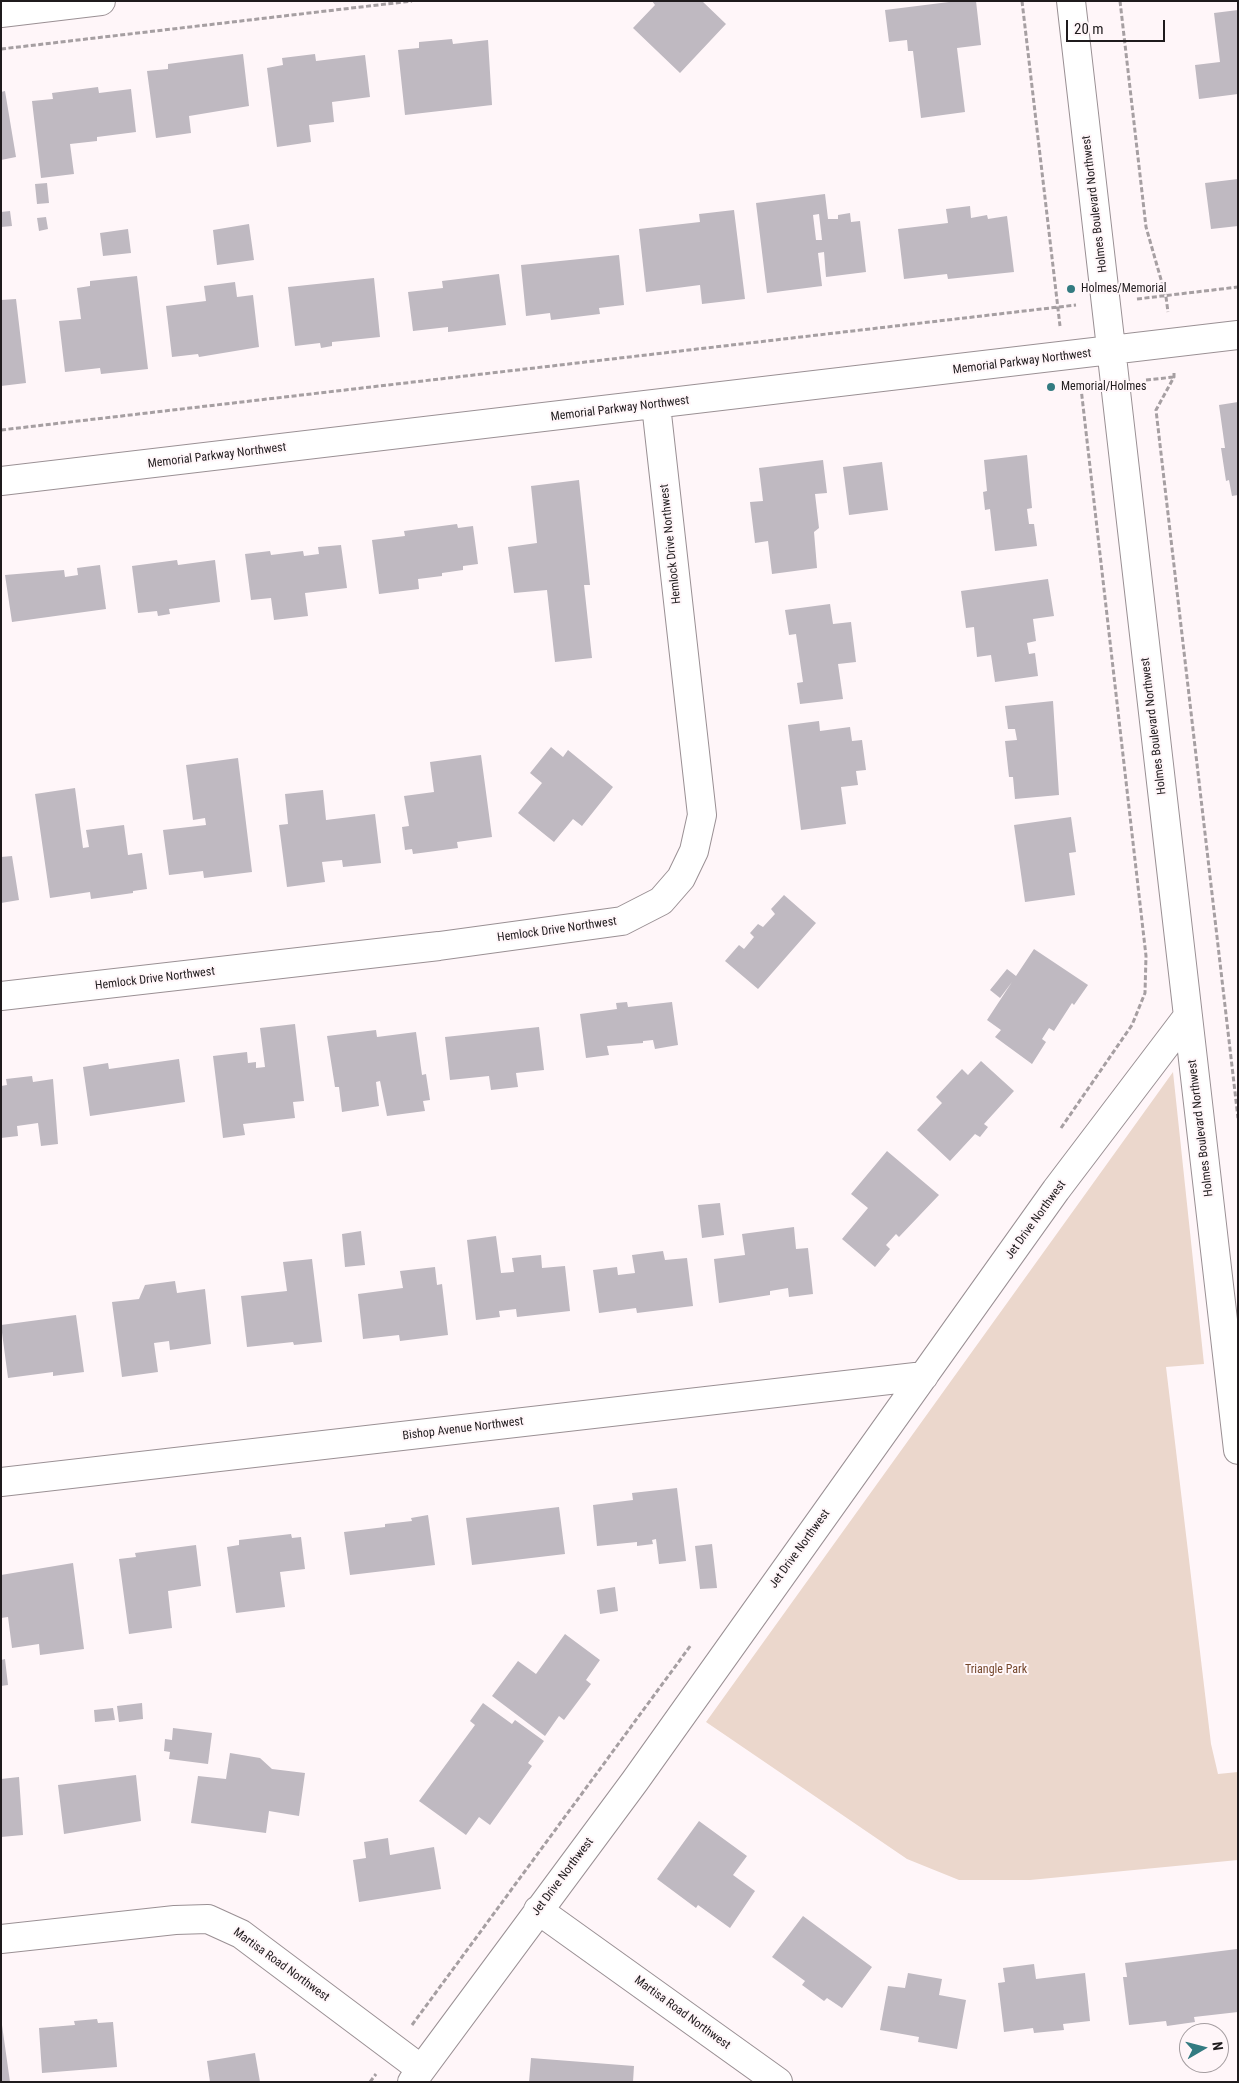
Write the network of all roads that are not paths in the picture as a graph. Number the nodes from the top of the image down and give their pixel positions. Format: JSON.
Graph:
{"nodes":[{"id":1,"x":101,"y":1,"type":"edge"},
{"id":2,"x":1071,"y":1,"type":"edge"},
{"id":3,"x":1,"y":13,"type":"edge"},
{"id":4,"x":1238,"y":335,"type":"edge"},
{"id":5,"x":1112,"y":351,"type":"junction"},
{"id":6,"x":656,"y":405,"type":"junction"},
{"id":7,"x":1,"y":482,"type":"edge"},
{"id":8,"x":1,"y":996,"type":"edge"},
{"id":9,"x":1188,"y":1016,"type":"junction"},
{"id":10,"x":924,"y":1376,"type":"junction"},
{"id":11,"x":1238,"y":1450,"type":"edge"},
{"id":12,"x":1,"y":1482,"type":"edge"},
{"id":13,"x":538,"y":1910,"type":"junction"},
{"id":14,"x":1,"y":1939,"type":"edge"},
{"id":15,"x":416,"y":2075,"type":"edge"},
{"id":16,"x":778,"y":2082,"type":"edge"}],
"edges":[{"from":1,"to":3,"type":"street"},
{"from":2,"to":5,"type":"street","name":"Holmes Boulevard Northwest"},
{"from":4,"to":5,"type":"street","name":"Memorial Parkway Northwest"},
{"from":5,"to":6,"type":"street","name":"Memorial Parkway Northwest"},
{"from":5,"to":9,"type":"street","name":"Holmes Boulevard Northwest"},
{"from":6,"to":7,"type":"street","name":"Memorial Parkway Northwest"},
{"from":6,"to":8,"type":"street","name":"Hemlock Drive Northwest"},
{"from":9,"to":10,"type":"street","name":"Jet Drive Northwest"},
{"from":9,"to":11,"type":"street","name":"Holmes Boulevard Northwest"},
{"from":10,"to":12,"type":"street","name":"Bishop Avenue Northwest"},
{"from":10,"to":13,"type":"street","name":"Jet Drive Northwest"},
{"from":13,"to":15,"type":"street","name":"Jet Drive Northwest"},
{"from":13,"to":16,"type":"street","name":"Martisa Road Northwest"},
{"from":14,"to":15,"type":"street","name":"Martisa Road Northwest"}]}
